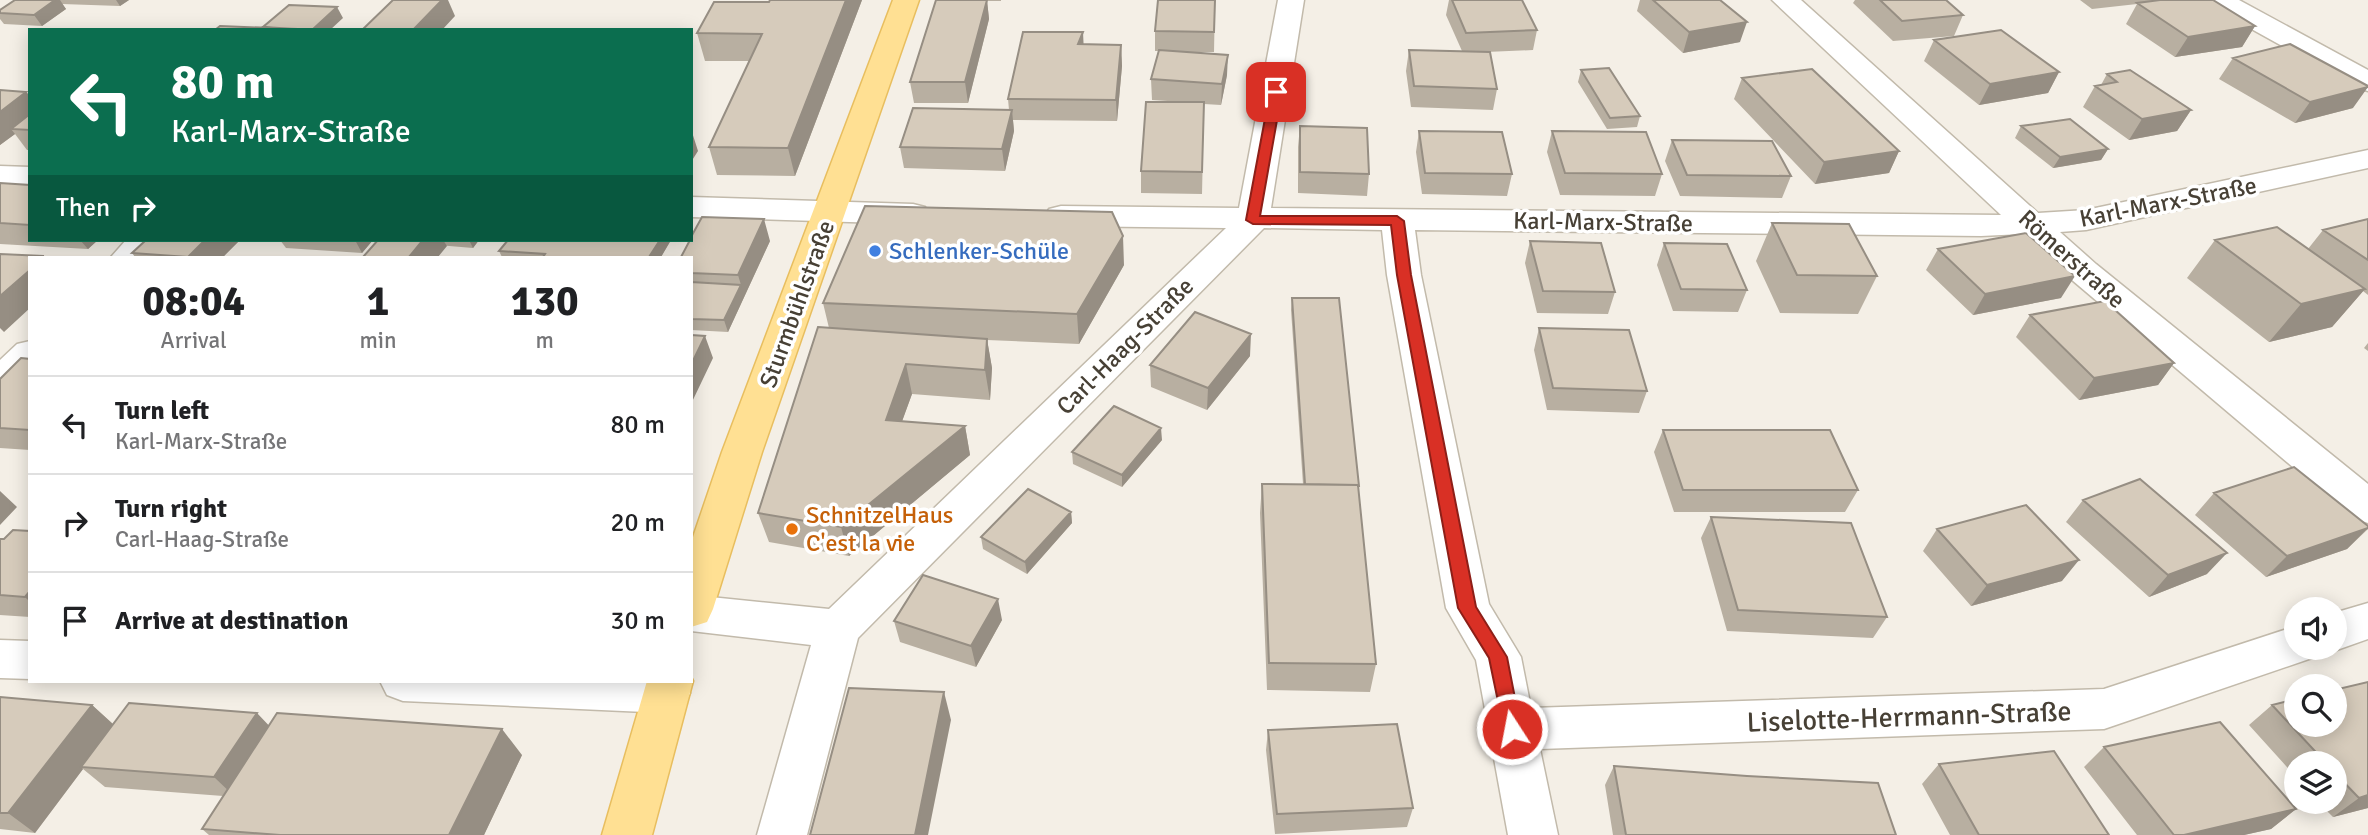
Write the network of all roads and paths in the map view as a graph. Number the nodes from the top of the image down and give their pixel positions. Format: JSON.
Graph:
{"nodes":[{"id":1,"x":906,"y":0,"type":"edge"},
{"id":2,"x":1291,"y":0,"type":"edge"},
{"id":3,"x":1785,"y":0,"type":"edge"},
{"id":4,"x":2219,"y":0,"type":"edge"},
{"id":5,"x":2368,"y":82,"type":"edge"},
{"id":6,"x":2368,"y":159,"type":"edge"},
{"id":7,"x":0,"y":175,"type":"edge"},
{"id":8,"x":28,"y":177,"type":"edge"},
{"id":9,"x":693,"y":207,"type":"edge"},
{"id":10,"x":831,"y":213,"type":"junction"},
{"id":11,"x":937,"y":214,"type":"edge"},
{"id":12,"x":1032,"y":216,"type":"edge"},
{"id":13,"x":1253,"y":220,"type":"junction"},
{"id":14,"x":1397,"y":221,"type":"junction"},
{"id":15,"x":2033,"y":224,"type":"junction"},
{"id":16,"x":144,"y":242,"type":"edge"},
{"id":17,"x":129,"y":256,"type":"edge"},
{"id":18,"x":28,"y":355,"type":"edge"},
{"id":19,"x":0,"y":382,"type":"edge"},
{"id":20,"x":2368,"y":507,"type":"edge"},
{"id":21,"x":693,"y":605,"type":"edge"},
{"id":22,"x":693,"y":611,"type":"edge"},
{"id":23,"x":2368,"y":621,"type":"edge"},
{"id":24,"x":2347,"y":628,"type":"edge"},
{"id":25,"x":838,"y":629,"type":"junction"},
{"id":26,"x":2284,"y":649,"type":"edge"},
{"id":27,"x":0,"y":659,"type":"edge"},
{"id":28,"x":28,"y":660,"type":"edge"},
{"id":29,"x":492,"y":683,"type":"edge"},
{"id":30,"x":669,"y":687,"type":"edge"},
{"id":31,"x":1512,"y":729,"type":"junction"},
{"id":32,"x":627,"y":835,"type":"edge"},
{"id":33,"x":782,"y":835,"type":"edge"},
{"id":34,"x":1533,"y":835,"type":"edge"}],
"edges":[{"from":1,"to":10,"type":"main road","name":"Sturmbühlstraße"},
{"from":2,"to":13,"type":"street"},
{"from":3,"to":15,"type":"street","name":"Römerstraße"},
{"from":4,"to":5,"type":"street"},
{"from":6,"to":15,"type":"street","name":"Karl-Marx-Straße"},
{"from":7,"to":8,"type":"street"},
{"from":9,"to":10,"type":"street"},
{"from":10,"to":11,"type":"street"},
{"from":10,"to":21,"type":"main road","name":"Sturmbühlstraße"},
{"from":12,"to":13,"type":"street","name":"Karl-Marx-Straße"},
{"from":13,"to":14,"type":"street","name":"Karl-Marx-Straße"},
{"from":13,"to":25,"type":"street","name":"Carl-Haag-Straße"},
{"from":14,"to":15,"type":"street","name":"Karl-Marx-Straße"},
{"from":14,"to":31,"type":"street"},
{"from":15,"to":20,"type":"street","name":"Römerstraße"},
{"from":16,"to":17,"type":"street"},
{"from":18,"to":19,"type":"street"},
{"from":22,"to":25,"type":"street","name":"Sturmbühlstraße"},
{"from":23,"to":24,"type":"street"},
{"from":25,"to":33,"type":"street"},
{"from":26,"to":31,"type":"street","name":"Liselotte-Herrmann-Straße"},
{"from":27,"to":28,"type":"street"},
{"from":29,"to":30,"type":"street"},
{"from":30,"to":32,"type":"main road"},
{"from":31,"to":34,"type":"street"}]}
